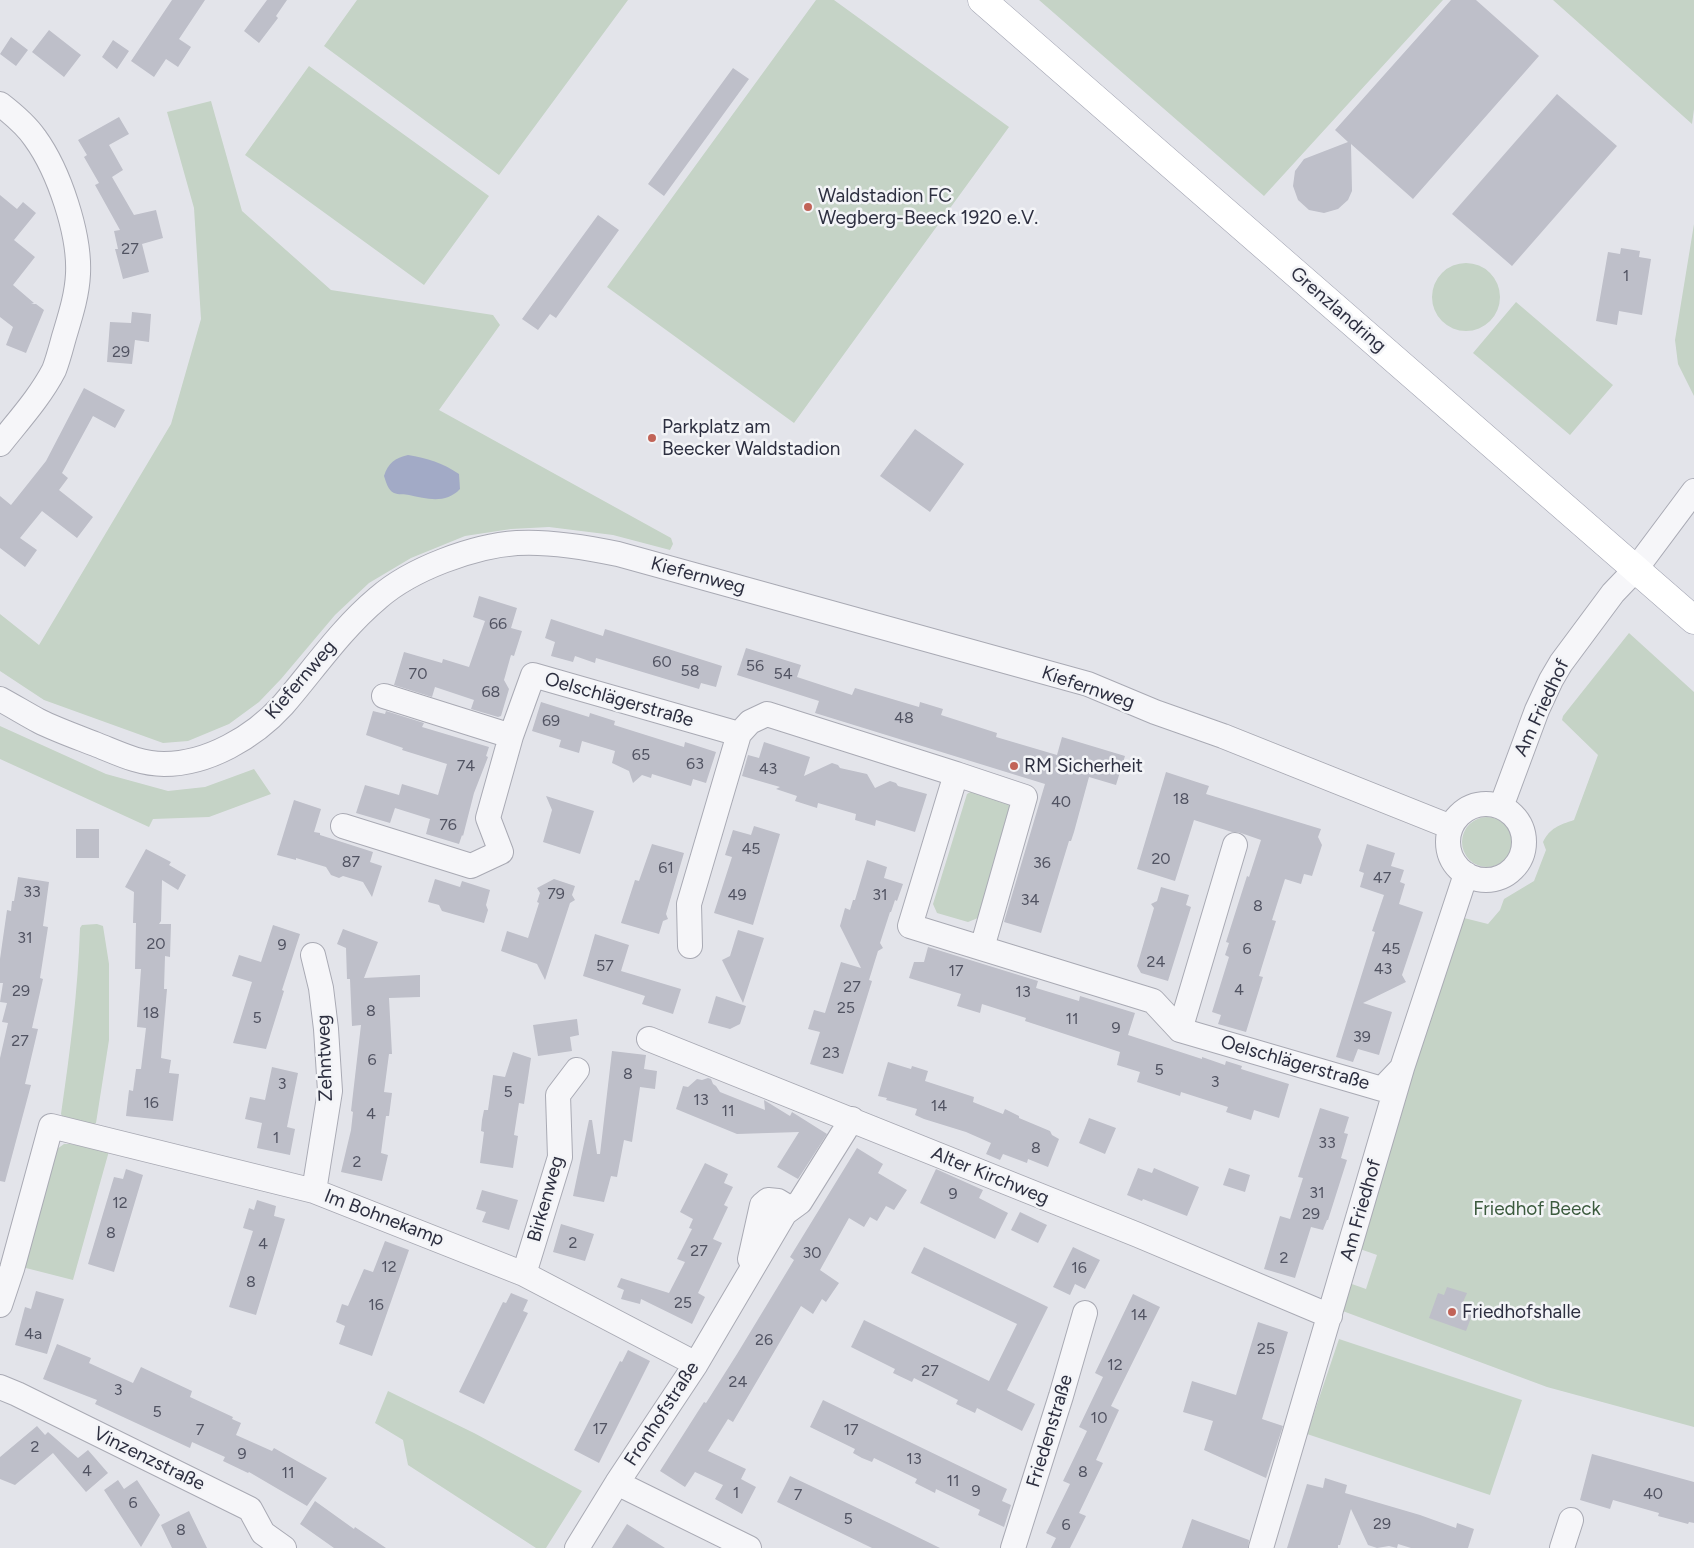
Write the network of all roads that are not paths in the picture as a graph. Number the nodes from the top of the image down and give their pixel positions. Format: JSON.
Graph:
{"nodes":[{"id":1,"x":982,"y":0,"type":"edge"},
{"id":2,"x":0,"y":104,"type":"edge"},
{"id":3,"x":0,"y":444,"type":"edge"},
{"id":4,"x":1694,"y":491,"type":"edge"},
{"id":5,"x":1635,"y":570,"type":"junction"},
{"id":6,"x":1694,"y":620,"type":"edge"},
{"id":7,"x":384,"y":696,"type":"dead end"},
{"id":8,"x":0,"y":698,"type":"edge"},
{"id":9,"x":739,"y":734,"type":"junction"},
{"id":10,"x":511,"y":736,"type":"junction"},
{"id":11,"x":956,"y":774,"type":"junction"},
{"id":12,"x":1501,"y":808,"type":"junction"},
{"id":13,"x":343,"y":826,"type":"dead end"},
{"id":14,"x":1451,"y":827,"type":"junction"},
{"id":15,"x":1235,"y":846,"type":"dead end"},
{"id":16,"x":1466,"y":874,"type":"junction"},
{"id":17,"x":690,"y":946,"type":"dead end"},
{"id":18,"x":982,"y":948,"type":"junction"},
{"id":19,"x":313,"y":955,"type":"dead end"},
{"id":20,"x":1180,"y":1030,"type":"junction"},
{"id":21,"x":649,"y":1039,"type":"dead end"},
{"id":22,"x":1402,"y":1068,"type":"junction"},
{"id":23,"x":577,"y":1070,"type":"dead end"},
{"id":24,"x":852,"y":1119,"type":"junction"},
{"id":25,"x":314,"y":1191,"type":"junction"},
{"id":26,"x":524,"y":1274,"type":"junction"},
{"id":27,"x":1,"y":1298,"type":"edge"},
{"id":28,"x":1084,"y":1313,"type":"dead end"},
{"id":29,"x":1330,"y":1316,"type":"junction"},
{"id":30,"x":696,"y":1364,"type":"junction"},
{"id":31,"x":0,"y":1387,"type":"edge"},
{"id":32,"x":617,"y":1483,"type":"junction"},
{"id":33,"x":1571,"y":1520,"type":"dead end"},
{"id":34,"x":284,"y":1548,"type":"edge"},
{"id":35,"x":577,"y":1548,"type":"edge"},
{"id":36,"x":749,"y":1548,"type":"edge"},
{"id":37,"x":1013,"y":1548,"type":"edge"},
{"id":38,"x":1261,"y":1548,"type":"edge"},
{"id":39,"x":1562,"y":1548,"type":"edge"}],
"edges":[{"from":1,"to":5,"type":"main road","name":"Grenzlandring"},
{"from":2,"to":3,"type":"street"},
{"from":4,"to":5,"type":"street","name":"Am Friedhof"},
{"from":5,"to":6,"type":"main road","name":"Grenzlandring"},
{"from":5,"to":12,"type":"street","name":"Am Friedhof"},
{"from":7,"to":10,"type":"street"},
{"from":8,"to":14,"type":"street","name":"Kiefernweg"},
{"from":9,"to":10,"type":"street","name":"Oelschlägerstraße"},
{"from":9,"to":11,"type":"street"},
{"from":9,"to":17,"type":"street"},
{"from":10,"to":13,"type":"street","name":"Oelschlägerstraße"},
{"from":11,"to":18,"type":"street"},
{"from":11,"to":18,"type":"street"},
{"from":12,"to":14,"type":"street"},
{"from":12,"to":16,"type":"street"},
{"from":14,"to":16,"type":"street"},
{"from":15,"to":20,"type":"street"},
{"from":16,"to":22,"type":"street","name":"Am Friedhof"},
{"from":18,"to":20,"type":"street"},
{"from":19,"to":25,"type":"street","name":"Zehntweg"},
{"from":20,"to":22,"type":"street","name":"Oelschlägerstraße"},
{"from":21,"to":24,"type":"street","name":"Alter Kirchweg"},
{"from":22,"to":29,"type":"street","name":"Am Friedhof"},
{"from":23,"to":26,"type":"street","name":"Birkenweg"},
{"from":24,"to":29,"type":"street","name":"Alter Kirchweg"},
{"from":24,"to":30,"type":"street","name":"Fronhofstraße"},
{"from":25,"to":26,"type":"street","name":"Im Bohnekamp"},
{"from":25,"to":27,"type":"street","name":"Im Bohnekamp"},
{"from":26,"to":30,"type":"street","name":"Im Bohnekamp"},
{"from":28,"to":37,"type":"street","name":"Friedenstraße"},
{"from":29,"to":38,"type":"street","name":"Am Friedhof"},
{"from":30,"to":32,"type":"street","name":"Fronhofstraße"},
{"from":31,"to":34,"type":"street","name":"Vinzenzstraße"},
{"from":32,"to":35,"type":"street","name":"Fronhofstraße"},
{"from":32,"to":36,"type":"street"},
{"from":33,"to":39,"type":"street"}]}
